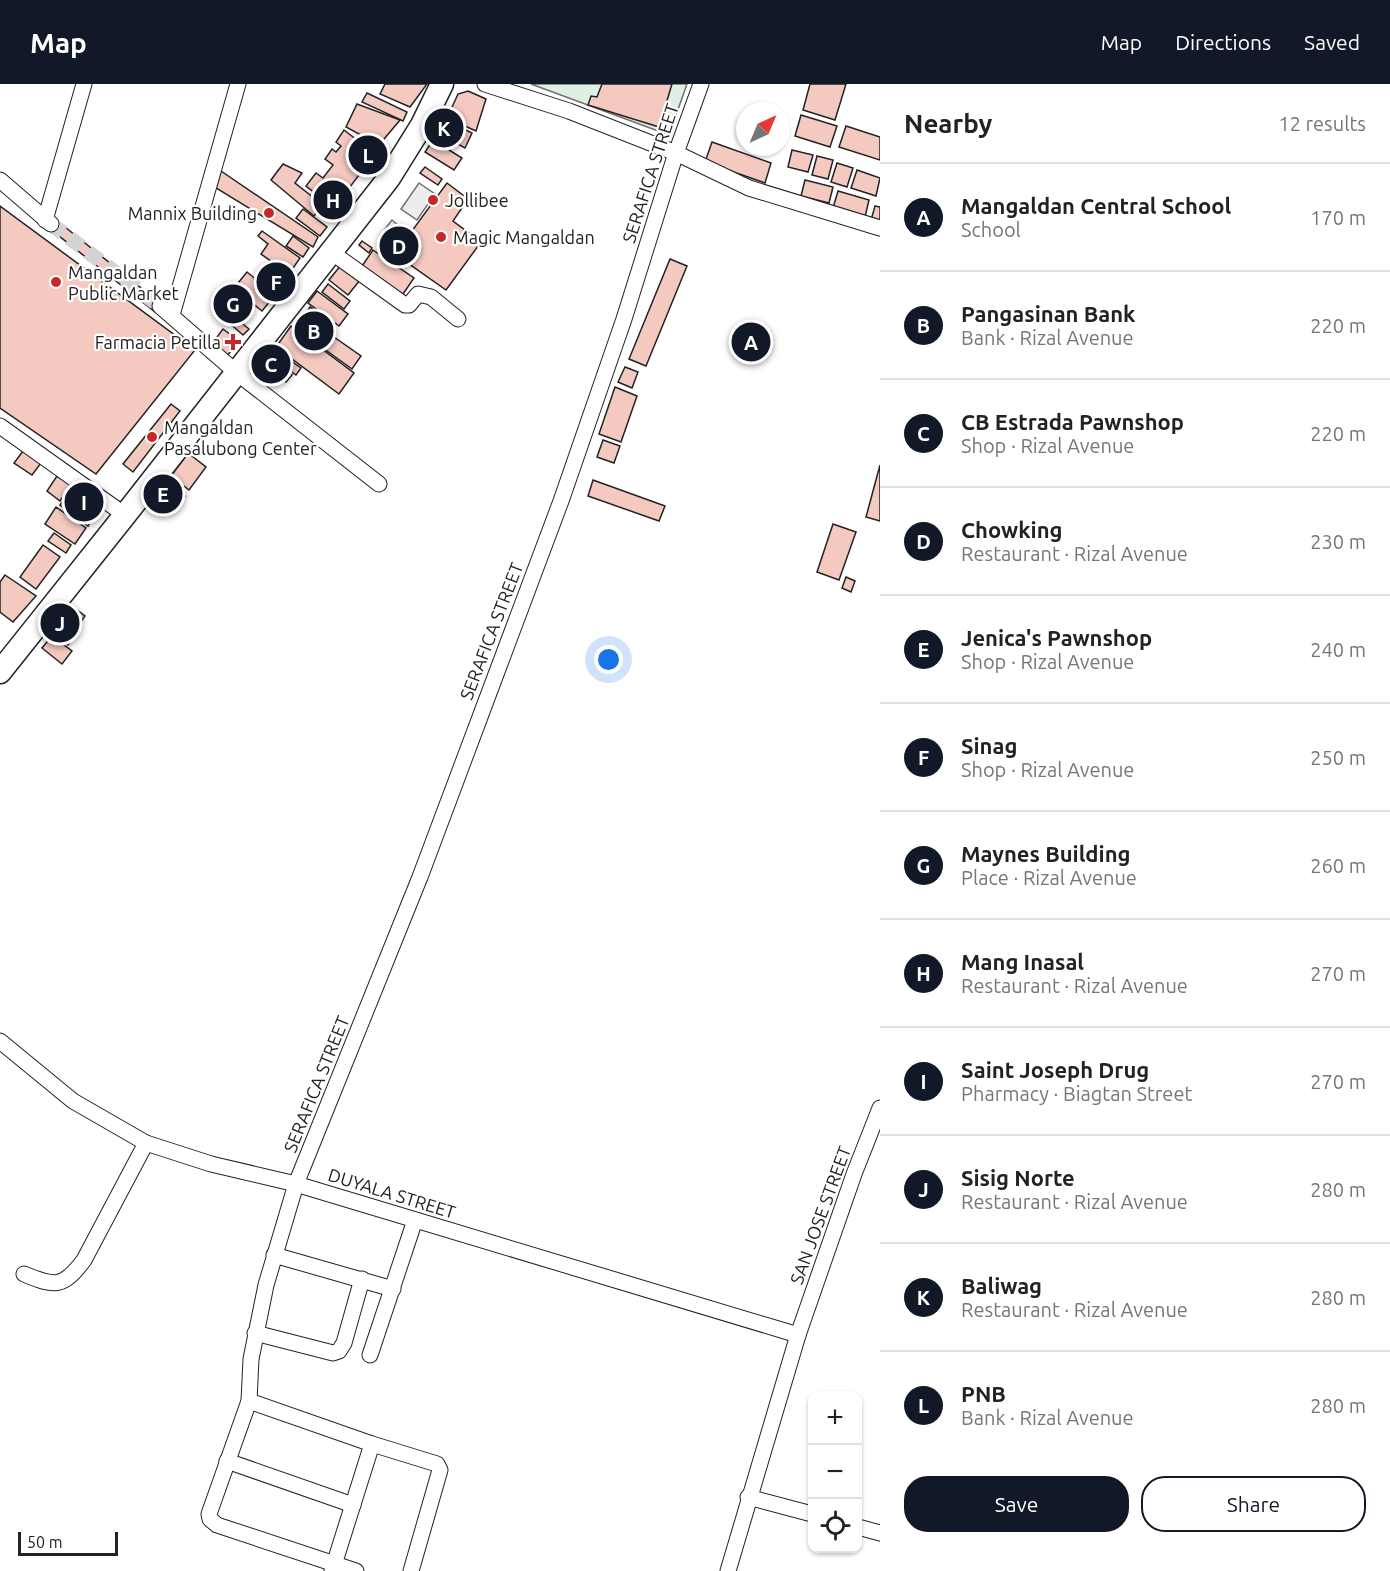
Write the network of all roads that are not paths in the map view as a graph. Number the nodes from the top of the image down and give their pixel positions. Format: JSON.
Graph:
{"nodes":[{"id":1,"x":84,"y":84,"type":"edge"},
{"id":2,"x":238,"y":84,"type":"edge"},
{"id":3,"x":442,"y":84,"type":"edge"},
{"id":4,"x":485,"y":84,"type":"edge"},
{"id":5,"x":701,"y":84,"type":"edge"},
{"id":6,"x":676,"y":153,"type":"junction"},
{"id":7,"x":0,"y":180,"type":"edge"},
{"id":8,"x":880,"y":228,"type":"edge"},
{"id":9,"x":331,"y":252,"type":"junction"},
{"id":10,"x":458,"y":318,"type":"dead end"},
{"id":11,"x":237,"y":373,"type":"junction"},
{"id":12,"x":0,"y":426,"type":"edge"},
{"id":13,"x":379,"y":484,"type":"dead end"},
{"id":14,"x":125,"y":515,"type":"junction"},
{"id":15,"x":0,"y":672,"type":"edge"},
{"id":16,"x":0,"y":1041,"type":"edge"},
{"id":17,"x":880,"y":1108,"type":"edge"},
{"id":18,"x":146,"y":1143,"type":"junction"},
{"id":19,"x":297,"y":1184,"type":"junction"},
{"id":20,"x":415,"y":1220,"type":"junction"},
{"id":21,"x":274,"y":1255,"type":"junction"},
{"id":22,"x":24,"y":1274,"type":"dead end"},
{"id":23,"x":362,"y":1279,"type":"junction"},
{"id":24,"x":393,"y":1289,"type":"junction"},
{"id":25,"x":255,"y":1334,"type":"junction"},
{"id":26,"x":798,"y":1335,"type":"junction"},
{"id":27,"x":370,"y":1355,"type":"dead end"},
{"id":28,"x":249,"y":1401,"type":"junction"},
{"id":29,"x":372,"y":1444,"type":"junction"},
{"id":30,"x":227,"y":1461,"type":"junction"},
{"id":31,"x":748,"y":1497,"type":"junction"},
{"id":32,"x":353,"y":1504,"type":"junction"},
{"id":33,"x":808,"y":1514,"type":"edge"},
{"id":34,"x":862,"y":1528,"type":"edge"},
{"id":35,"x":880,"y":1533,"type":"edge"},
{"id":36,"x":333,"y":1568,"type":"edge"},
{"id":37,"x":356,"y":1571,"type":"edge"},
{"id":38,"x":411,"y":1571,"type":"edge"},
{"id":39,"x":728,"y":1571,"type":"edge"}],
"edges":[{"from":1,"to":7,"type":"street"},
{"from":2,"to":11,"type":"street"},
{"from":3,"to":9,"type":"highway"},
{"from":4,"to":6,"type":"street"},
{"from":5,"to":6,"type":"street","name":"SERAFICA STREET"},
{"from":6,"to":8,"type":"street"},
{"from":6,"to":19,"type":"street","name":"SERAFICA STREET"},
{"from":9,"to":10,"type":"street"},
{"from":9,"to":11,"type":"highway"},
{"from":11,"to":13,"type":"street"},
{"from":11,"to":14,"type":"highway"},
{"from":12,"to":14,"type":"street"},
{"from":14,"to":15,"type":"highway"},
{"from":16,"to":18,"type":"street","name":"DUYALA STREET"},
{"from":17,"to":26,"type":"street","name":"SAN JOSE STREET"},
{"from":18,"to":19,"type":"street","name":"DUYALA STREET"},
{"from":18,"to":22,"type":"street"},
{"from":19,"to":20,"type":"street","name":"DUYALA STREET"},
{"from":19,"to":21,"type":"street","name":"SERAFICA STREET"},
{"from":20,"to":24,"type":"street"},
{"from":20,"to":26,"type":"street","name":"DUYALA STREET"},
{"from":21,"to":23,"type":"street"},
{"from":21,"to":25,"type":"street","name":"SERAFICA STREET"},
{"from":23,"to":24,"type":"street"},
{"from":23,"to":25,"type":"street"},
{"from":24,"to":27,"type":"street"},
{"from":25,"to":28,"type":"street","name":"SERAFICA STREET"},
{"from":26,"to":31,"type":"street","name":"SAN JOSE STREET"},
{"from":28,"to":29,"type":"street"},
{"from":28,"to":30,"type":"street","name":"SERAFICA STREET"},
{"from":29,"to":32,"type":"street"},
{"from":29,"to":38,"type":"street"},
{"from":30,"to":32,"type":"street"},
{"from":30,"to":36,"type":"street","name":"SERAFICA STREET"},
{"from":31,"to":33,"type":"street"},
{"from":31,"to":39,"type":"street","name":"SAN JOSE STREET"},
{"from":32,"to":36,"type":"street"},
{"from":34,"to":35,"type":"street"},
{"from":36,"to":37,"type":"street"}]}
